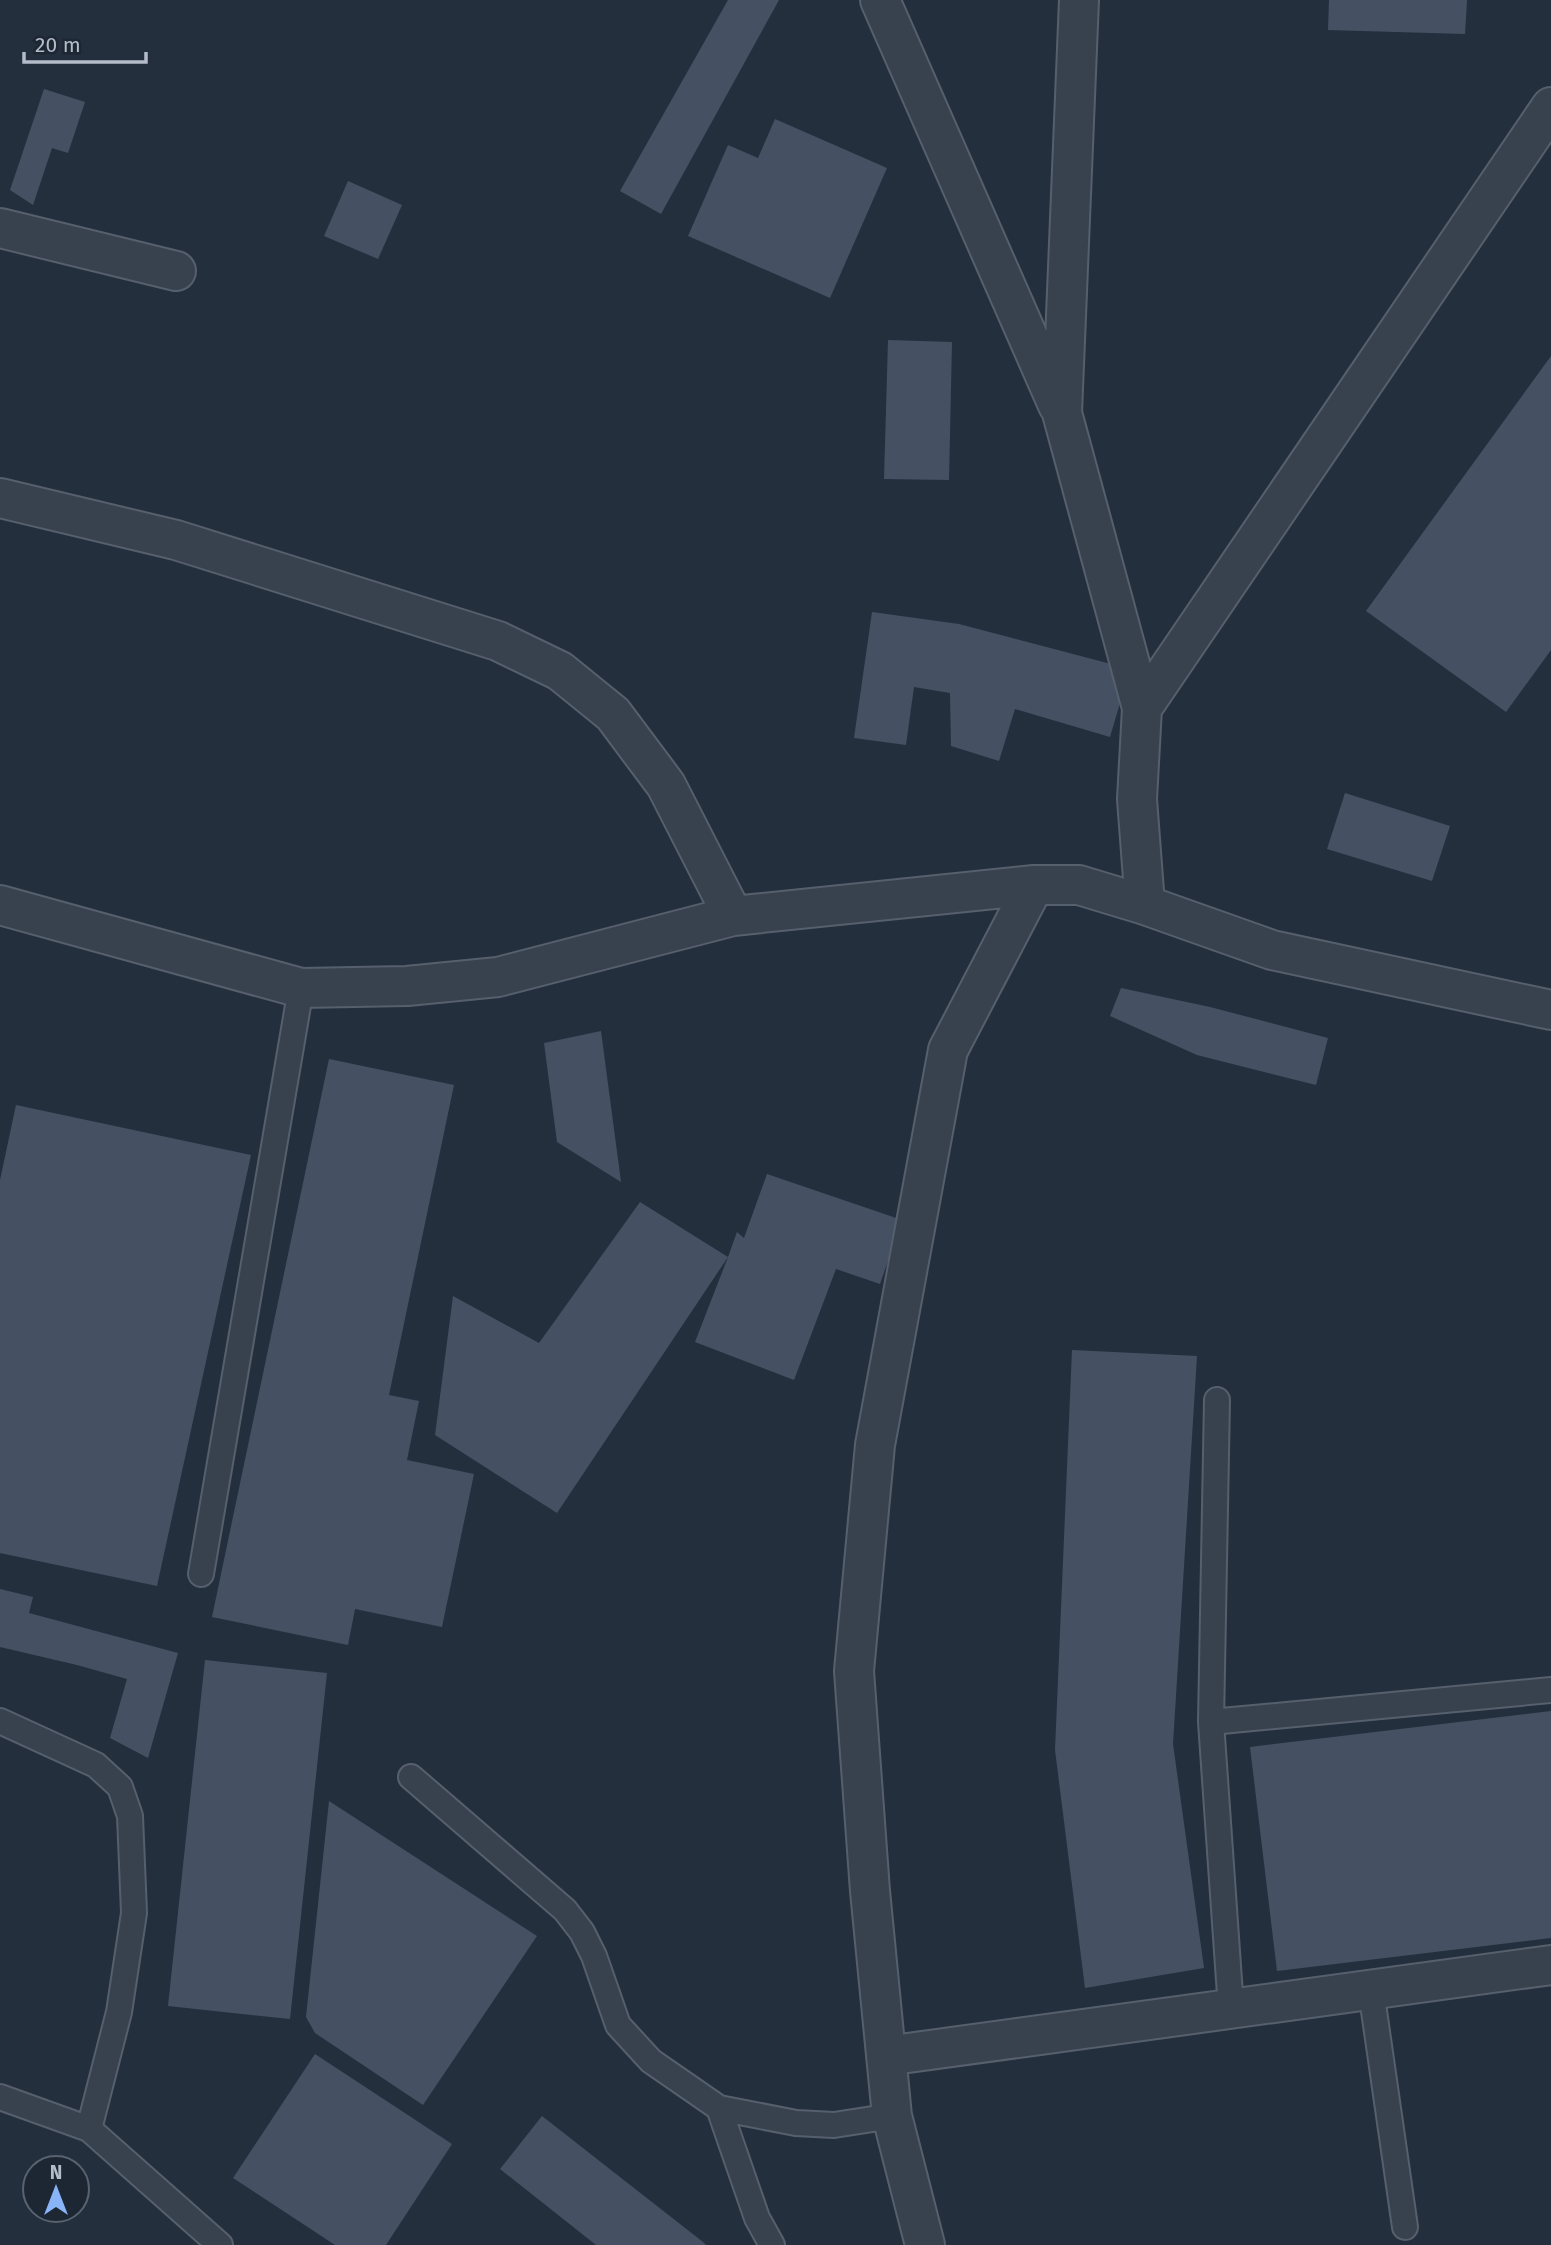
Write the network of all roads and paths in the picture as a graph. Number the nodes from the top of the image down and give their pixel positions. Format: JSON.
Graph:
{"nodes":[{"id":1,"x":880,"y":0,"type":"edge"},
{"id":2,"x":1079,"y":0,"type":"edge"},
{"id":3,"x":1551,"y":107,"type":"edge"},
{"id":4,"x":0,"y":228,"type":"edge"},
{"id":5,"x":176,"y":271,"type":"dead end"},
{"id":6,"x":1062,"y":413,"type":"junction"},
{"id":7,"x":0,"y":498,"type":"edge"},
{"id":8,"x":1142,"y":708,"type":"junction"},
{"id":9,"x":1034,"y":886,"type":"junction"},
{"id":10,"x":0,"y":905,"type":"edge"},
{"id":11,"x":1145,"y":905,"type":"junction"},
{"id":12,"x":733,"y":916,"type":"junction"},
{"id":13,"x":301,"y":988,"type":"junction"},
{"id":14,"x":1551,"y":1010,"type":"edge"},
{"id":15,"x":1217,"y":1400,"type":"dead end"},
{"id":16,"x":201,"y":1574,"type":"dead end"},
{"id":17,"x":1551,"y":1690,"type":"edge"},
{"id":18,"x":0,"y":1721,"type":"edge"},
{"id":19,"x":1211,"y":1722,"type":"junction"},
{"id":20,"x":411,"y":1777,"type":"dead end"},
{"id":21,"x":1551,"y":1965,"type":"edge"},
{"id":22,"x":1371,"y":1990,"type":"junction"},
{"id":23,"x":1231,"y":2009,"type":"junction"},
{"id":24,"x":886,"y":2056,"type":"junction"},
{"id":25,"x":0,"y":2097,"type":"edge"},
{"id":26,"x":719,"y":2108,"type":"junction"},
{"id":27,"x":892,"y":2116,"type":"junction"},
{"id":28,"x":89,"y":2129,"type":"junction"},
{"id":29,"x":1405,"y":2227,"type":"dead end"},
{"id":30,"x":219,"y":2245,"type":"edge"},
{"id":31,"x":772,"y":2245,"type":"edge"},
{"id":32,"x":925,"y":2245,"type":"edge"}],
"edges":[{"from":1,"to":6,"type":"street"},
{"from":2,"to":6,"type":"street"},
{"from":3,"to":8,"type":"street"},
{"from":4,"to":5,"type":"street"},
{"from":6,"to":8,"type":"street"},
{"from":7,"to":12,"type":"street"},
{"from":8,"to":11,"type":"street"},
{"from":9,"to":11,"type":"street"},
{"from":9,"to":12,"type":"street"},
{"from":9,"to":24,"type":"street"},
{"from":10,"to":13,"type":"street"},
{"from":11,"to":14,"type":"street"},
{"from":12,"to":13,"type":"street"},
{"from":13,"to":16,"type":"lane"},
{"from":15,"to":19,"type":"lane"},
{"from":17,"to":19,"type":"lane"},
{"from":18,"to":28,"type":"lane"},
{"from":19,"to":23,"type":"lane"},
{"from":20,"to":26,"type":"lane"},
{"from":21,"to":22,"type":"street"},
{"from":22,"to":23,"type":"street"},
{"from":22,"to":29,"type":"lane"},
{"from":23,"to":24,"type":"street"},
{"from":24,"to":27,"type":"street"},
{"from":25,"to":28,"type":"lane"},
{"from":26,"to":27,"type":"lane"},
{"from":26,"to":31,"type":"lane"},
{"from":27,"to":32,"type":"street"},
{"from":28,"to":30,"type":"lane"}]}
